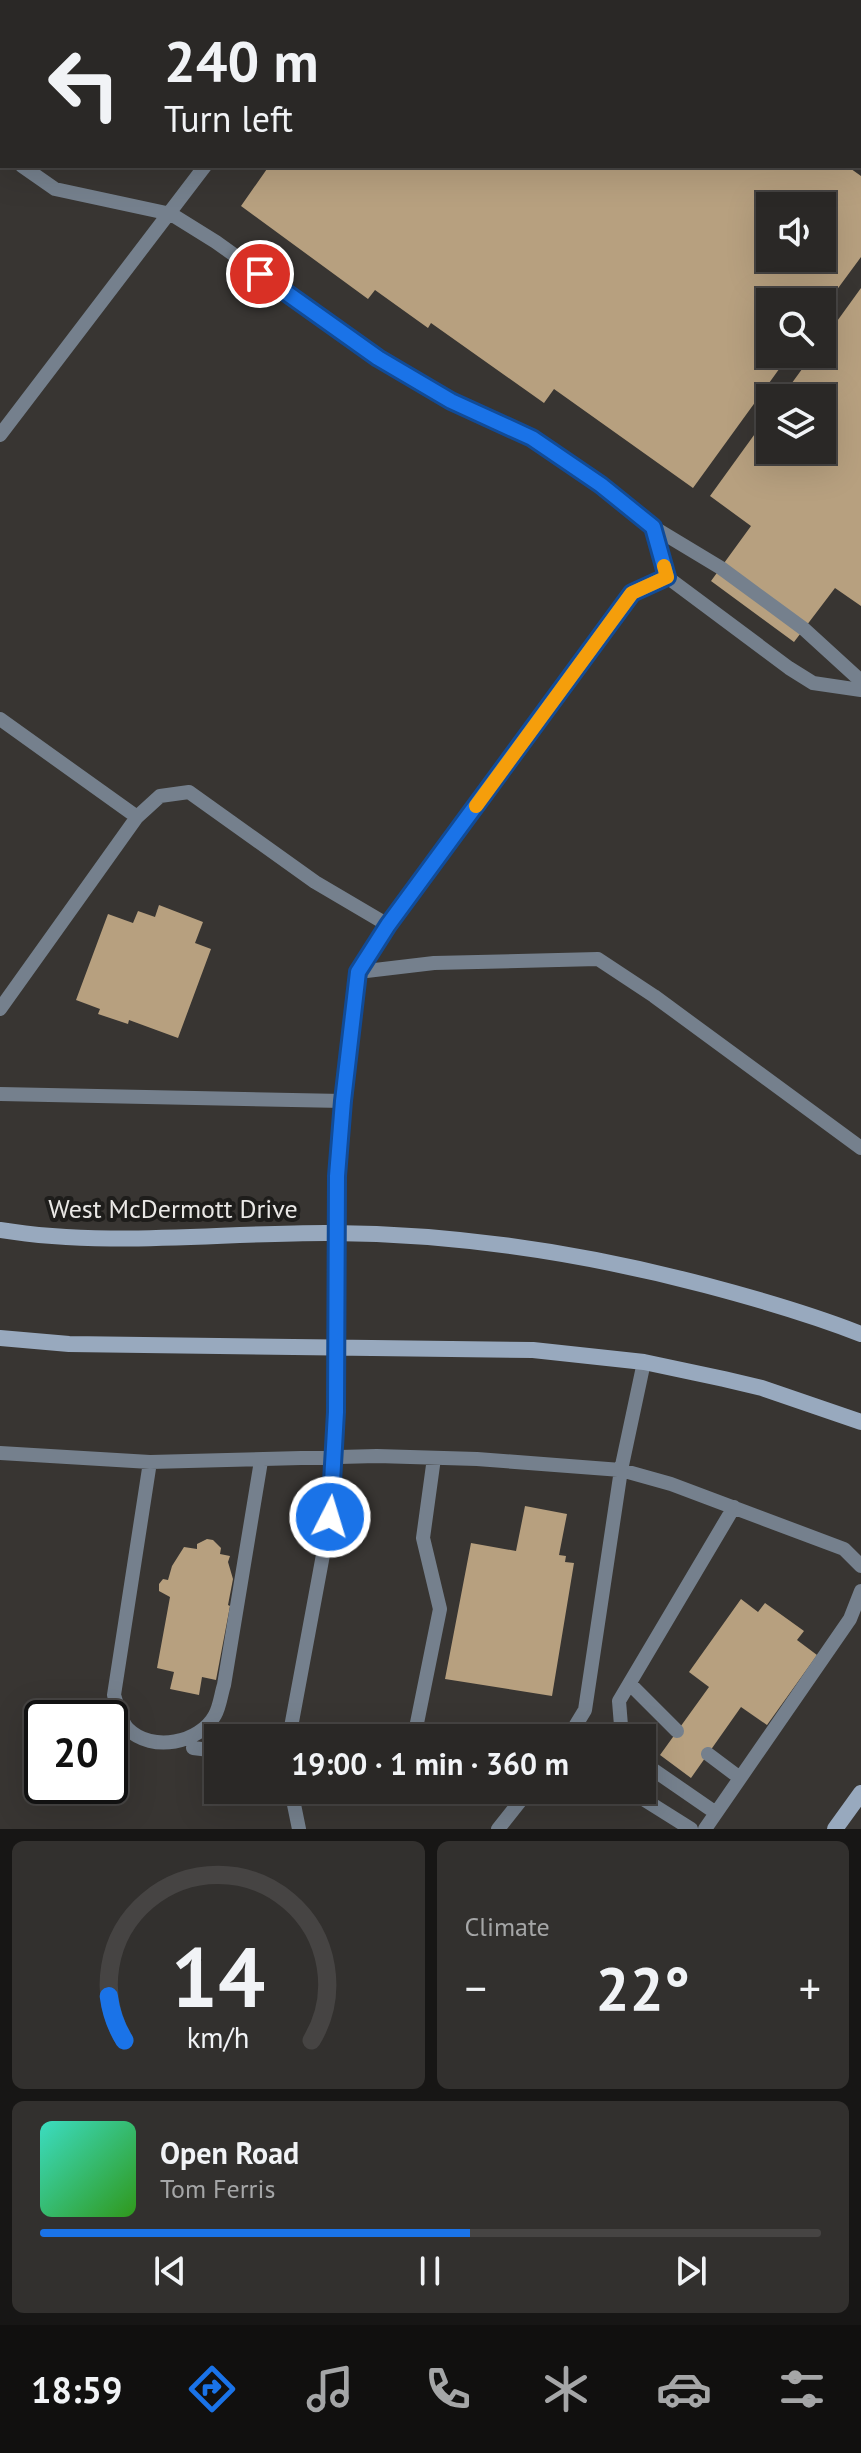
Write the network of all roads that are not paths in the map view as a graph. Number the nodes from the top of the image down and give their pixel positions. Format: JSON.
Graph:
{"nodes":[{"id":1,"x":25,"y":168,"type":"edge"},
{"id":2,"x":204,"y":168,"type":"edge"},
{"id":3,"x":171,"y":214,"type":"junction"},
{"id":4,"x":0,"y":435,"type":"edge"},
{"id":5,"x":653,"y":527,"type":"junction"},
{"id":6,"x":667,"y":577,"type":"junction"},
{"id":7,"x":861,"y":681,"type":"edge"},
{"id":8,"x":861,"y":690,"type":"edge"},
{"id":9,"x":0,"y":719,"type":"edge"},
{"id":10,"x":137,"y":817,"type":"junction"},
{"id":11,"x":388,"y":925,"type":"junction"},
{"id":12,"x":358,"y":972,"type":"junction"},
{"id":13,"x":0,"y":1009,"type":"edge"},
{"id":14,"x":0,"y":1094,"type":"edge"},
{"id":15,"x":343,"y":1101,"type":"junction"},
{"id":16,"x":861,"y":1148,"type":"edge"},
{"id":17,"x":0,"y":1230,"type":"edge"},
{"id":18,"x":335,"y":1233,"type":"junction"},
{"id":19,"x":861,"y":1334,"type":"edge"},
{"id":20,"x":0,"y":1338,"type":"edge"},
{"id":21,"x":335,"y":1348,"type":"junction"},
{"id":22,"x":644,"y":1362,"type":"junction"},
{"id":23,"x":861,"y":1422,"type":"edge"},
{"id":24,"x":0,"y":1453,"type":"edge"},
{"id":25,"x":335,"y":1457,"type":"junction"},
{"id":26,"x":434,"y":1458,"type":"junction"},
{"id":27,"x":261,"y":1461,"type":"junction"},
{"id":28,"x":150,"y":1462,"type":"junction"},
{"id":29,"x":621,"y":1470,"type":"junction"},
{"id":30,"x":734,"y":1507,"type":"junction"},
{"id":31,"x":861,"y":1566,"type":"edge"},
{"id":32,"x":861,"y":1591,"type":"edge"},
{"id":33,"x":630,"y":1684,"type":"junction"},
{"id":34,"x":417,"y":1723,"type":"dead end"},
{"id":35,"x":292,"y":1724,"type":"edge"},
{"id":36,"x":576,"y":1724,"type":"edge"},
{"id":37,"x":621,"y":1724,"type":"edge"},
{"id":38,"x":677,"y":1731,"type":"dead end"},
{"id":39,"x":193,"y":1748,"type":"dead end"},
{"id":40,"x":204,"y":1749,"type":"edge"},
{"id":41,"x":708,"y":1754,"type":"dead end"},
{"id":42,"x":656,"y":1772,"type":"edge"},
{"id":43,"x":740,"y":1778,"type":"junction"},
{"id":44,"x":861,"y":1793,"type":"edge"},
{"id":45,"x":294,"y":1804,"type":"edge"},
{"id":46,"x":518,"y":1804,"type":"edge"},
{"id":47,"x":651,"y":1804,"type":"edge"},
{"id":48,"x":716,"y":1813,"type":"junction"},
{"id":49,"x":299,"y":1829,"type":"edge"},
{"id":50,"x":498,"y":1829,"type":"edge"},
{"id":51,"x":691,"y":1829,"type":"edge"},
{"id":52,"x":705,"y":1829,"type":"edge"},
{"id":53,"x":835,"y":1829,"type":"edge"}],
"edges":[{"from":1,"to":3,"type":"lane"},
{"from":2,"to":3,"type":"lane"},
{"from":3,"to":4,"type":"lane"},
{"from":3,"to":5,"type":"lane"},
{"from":5,"to":6,"type":"lane"},
{"from":5,"to":7,"type":"lane"},
{"from":6,"to":8,"type":"lane"},
{"from":6,"to":11,"type":"lane"},
{"from":9,"to":10,"type":"lane"},
{"from":10,"to":11,"type":"lane"},
{"from":10,"to":13,"type":"lane"},
{"from":11,"to":12,"type":"lane"},
{"from":12,"to":15,"type":"lane"},
{"from":12,"to":16,"type":"lane"},
{"from":14,"to":15,"type":"lane"},
{"from":15,"to":18,"type":"lane"},
{"from":17,"to":18,"type":"main road","name":"West McDermott Drive"},
{"from":18,"to":19,"type":"main road","name":"West McDermott Drive"},
{"from":18,"to":21,"type":"main road"},
{"from":20,"to":21,"type":"main road"},
{"from":21,"to":22,"type":"main road"},
{"from":21,"to":25,"type":"lane"},
{"from":22,"to":23,"type":"main road"},
{"from":22,"to":29,"type":"lane"},
{"from":24,"to":28,"type":"lane"},
{"from":25,"to":26,"type":"lane"},
{"from":25,"to":27,"type":"lane"},
{"from":25,"to":35,"type":"lane"},
{"from":26,"to":29,"type":"lane"},
{"from":26,"to":34,"type":"lane"},
{"from":27,"to":28,"type":"lane"},
{"from":27,"to":28,"type":"lane"},
{"from":29,"to":30,"type":"lane"},
{"from":29,"to":36,"type":"lane"},
{"from":30,"to":31,"type":"lane"},
{"from":30,"to":33,"type":"lane"},
{"from":32,"to":43,"type":"lane"},
{"from":33,"to":37,"type":"lane"},
{"from":33,"to":38,"type":"lane"},
{"from":39,"to":40,"type":"lane"},
{"from":41,"to":43,"type":"lane"},
{"from":42,"to":48,"type":"lane"},
{"from":43,"to":48,"type":"lane"},
{"from":44,"to":53,"type":"main road"},
{"from":45,"to":49,"type":"lane"},
{"from":46,"to":50,"type":"lane"},
{"from":47,"to":51,"type":"lane"},
{"from":48,"to":52,"type":"lane"}]}
